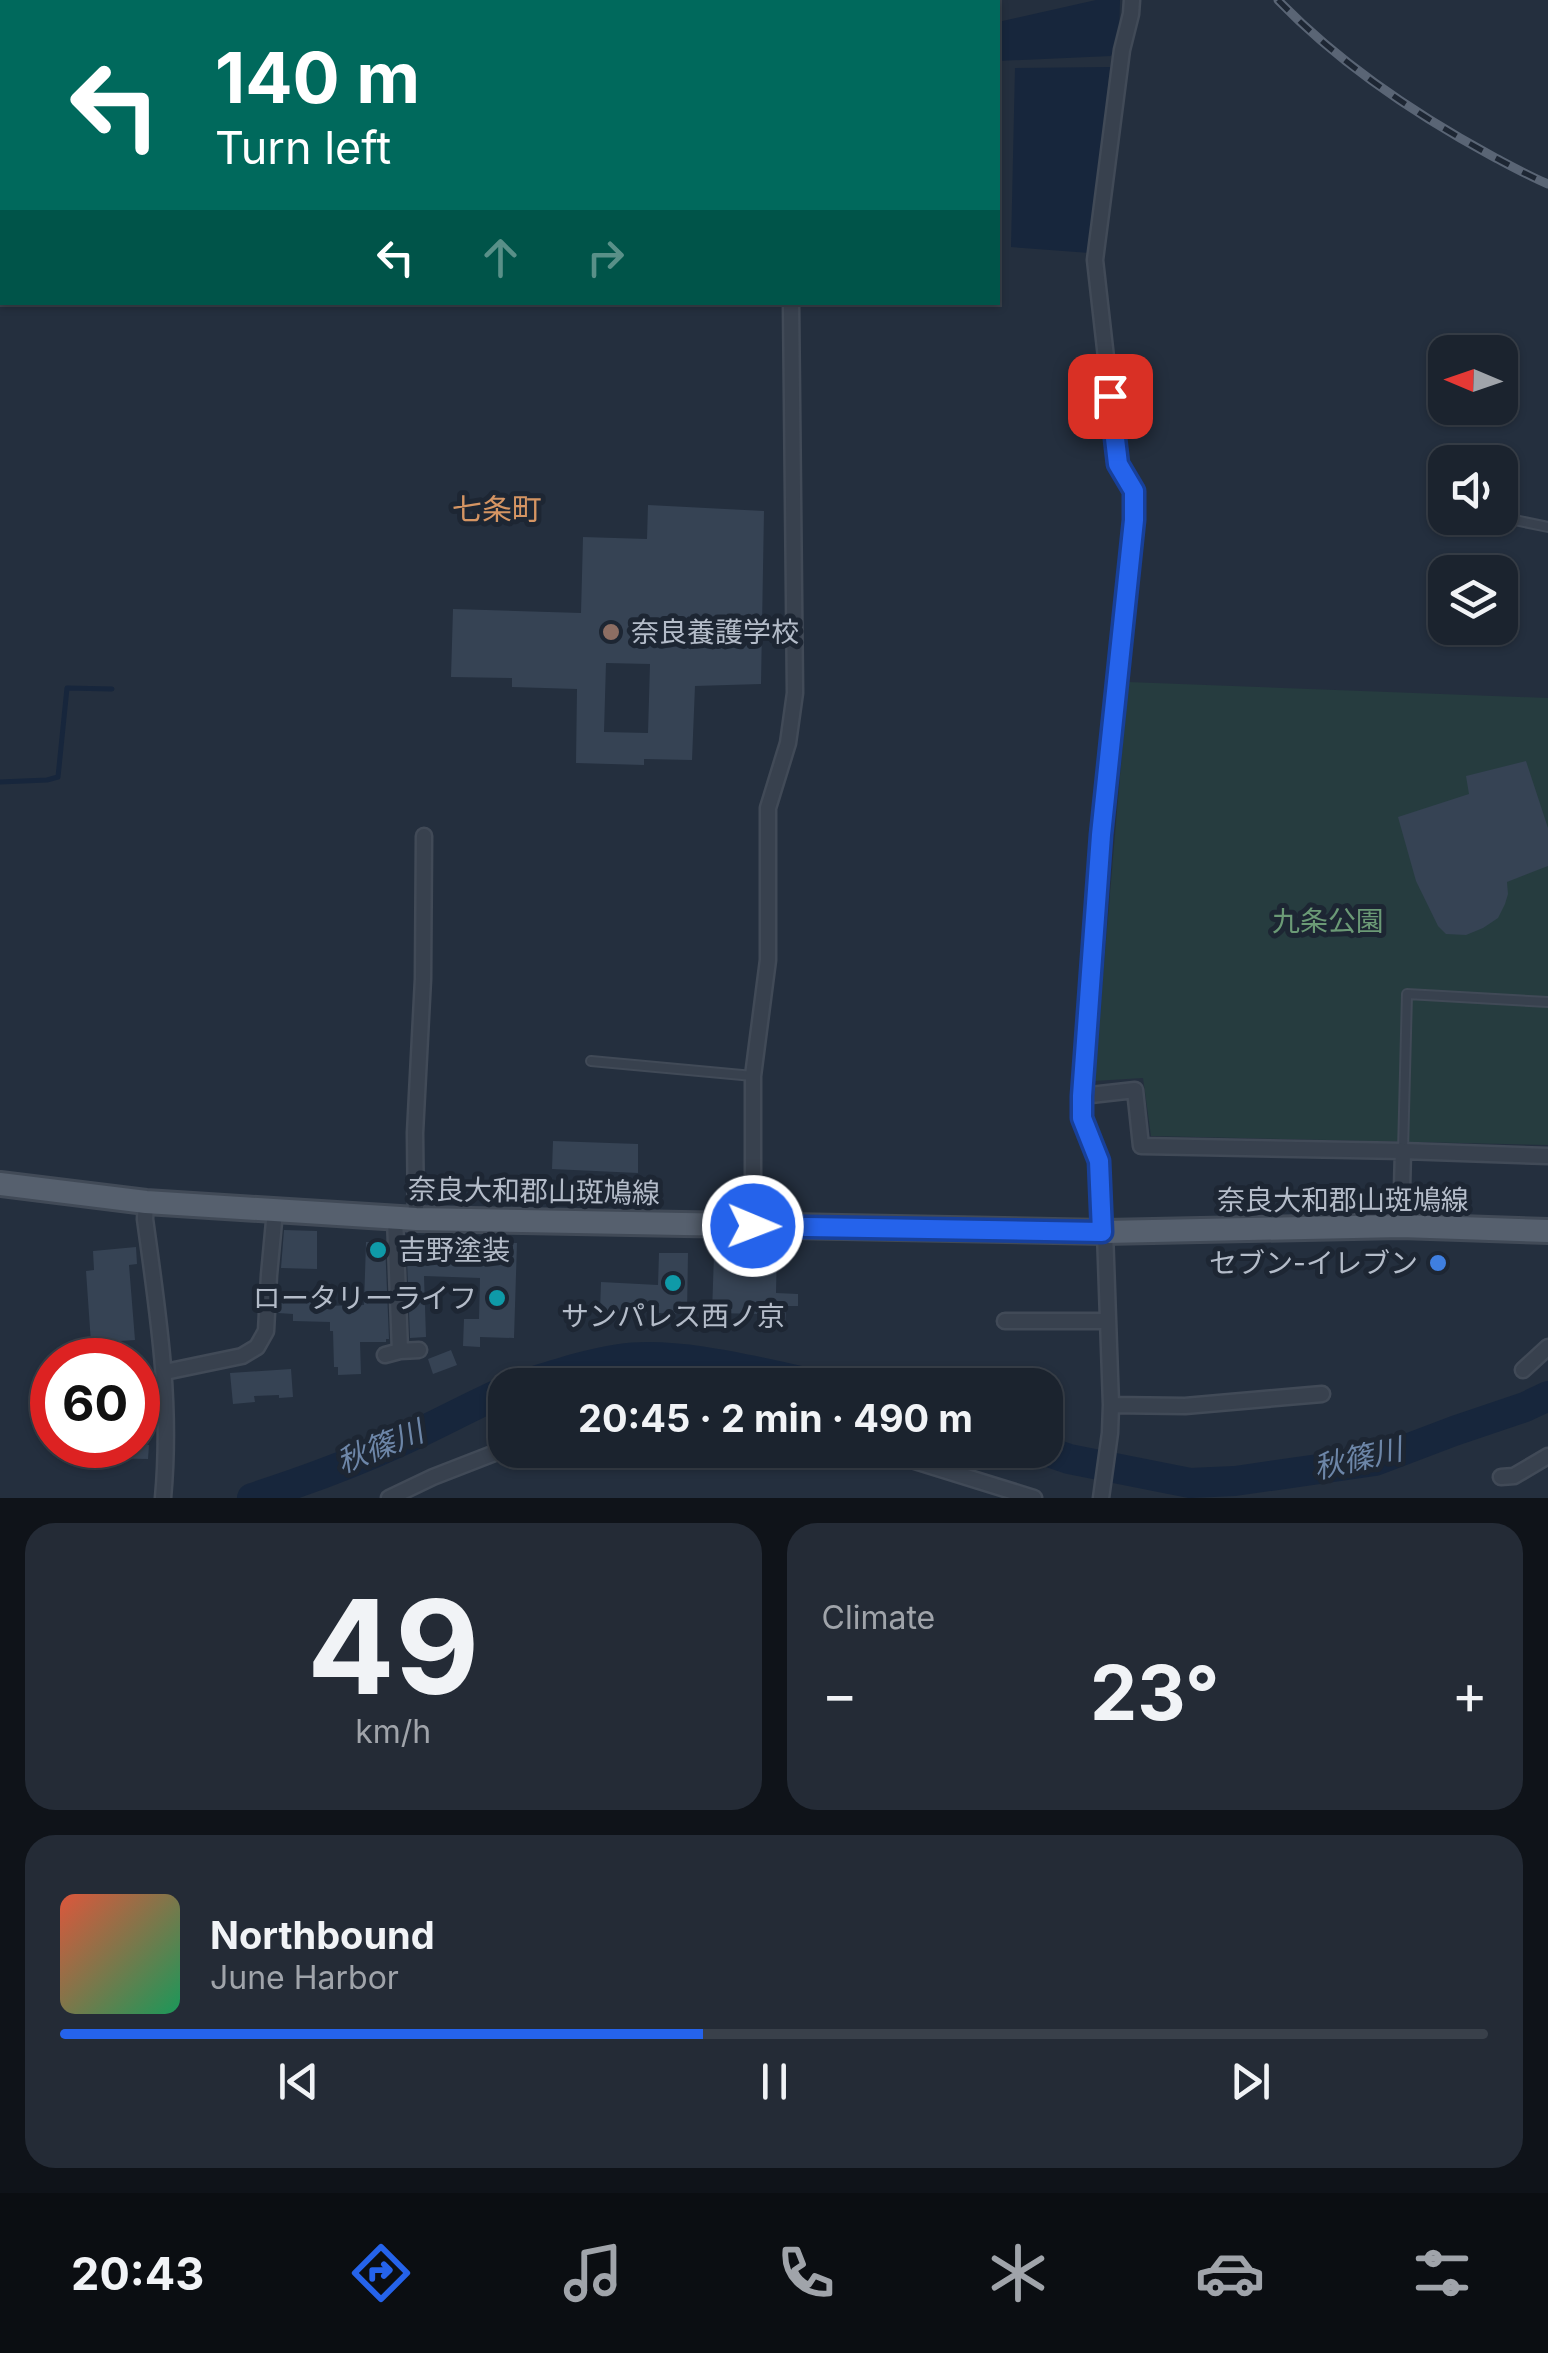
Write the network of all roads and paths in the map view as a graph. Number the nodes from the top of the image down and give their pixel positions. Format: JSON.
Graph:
{"nodes":[{"id":1,"x":1132,"y":0,"type":"edge"},
{"id":2,"x":791,"y":305,"type":"edge"},
{"id":3,"x":1518,"y":520,"type":"edge"},
{"id":4,"x":1548,"y":527,"type":"edge"},
{"id":5,"x":424,"y":836,"type":"dead end"},
{"id":6,"x":1548,"y":1002,"type":"edge"},
{"id":7,"x":591,"y":1061,"type":"dead end"},
{"id":8,"x":753,"y":1076,"type":"junction"},
{"id":9,"x":1082,"y":1096,"type":"junction"},
{"id":10,"x":1403,"y":1151,"type":"junction"},
{"id":11,"x":1548,"y":1156,"type":"edge"},
{"id":12,"x":0,"y":1184,"type":"edge"},
{"id":13,"x":146,"y":1202,"type":"junction"},
{"id":14,"x":275,"y":1211,"type":"junction"},
{"id":15,"x":406,"y":1218,"type":"junction"},
{"id":16,"x":753,"y":1226,"type":"junction"},
{"id":17,"x":1401,"y":1226,"type":"junction"},
{"id":18,"x":1103,"y":1232,"type":"junction"},
{"id":19,"x":1548,"y":1232,"type":"edge"},
{"id":20,"x":1005,"y":1321,"type":"dead end"},
{"id":21,"x":1108,"y":1321,"type":"junction"},
{"id":22,"x":1548,"y":1347,"type":"edge"},
{"id":23,"x":420,"y":1350,"type":"dead end"},
{"id":24,"x":1522,"y":1370,"type":"dead end"},
{"id":25,"x":165,"y":1372,"type":"junction"},
{"id":26,"x":1322,"y":1394,"type":"dead end"},
{"id":27,"x":1111,"y":1405,"type":"junction"},
{"id":28,"x":488,"y":1456,"type":"edge"},
{"id":29,"x":1548,"y":1456,"type":"edge"},
{"id":30,"x":934,"y":1468,"type":"edge"},
{"id":31,"x":1501,"y":1477,"type":"dead end"},
{"id":32,"x":163,"y":1491,"type":"edge"},
{"id":33,"x":389,"y":1498,"type":"edge"},
{"id":34,"x":1034,"y":1498,"type":"edge"},
{"id":35,"x":1101,"y":1498,"type":"edge"}],
"edges":[{"from":1,"to":9,"type":"street"},
{"from":2,"to":8,"type":"street"},
{"from":3,"to":4,"type":"lane"},
{"from":5,"to":15,"type":"street"},
{"from":6,"to":10,"type":"lane"},
{"from":7,"to":8,"type":"lane"},
{"from":8,"to":16,"type":"street"},
{"from":9,"to":10,"type":"street"},
{"from":9,"to":18,"type":"street"},
{"from":10,"to":11,"type":"street"},
{"from":10,"to":17,"type":"street"},
{"from":12,"to":13,"type":"main road","name":"奈良大和郡山斑鳩線"},
{"from":13,"to":14,"type":"main road","name":"奈良大和郡山斑鳩線"},
{"from":13,"to":25,"type":"street"},
{"from":14,"to":15,"type":"main road","name":"奈良大和郡山斑鳩線"},
{"from":14,"to":25,"type":"street"},
{"from":15,"to":16,"type":"main road","name":"奈良大和郡山斑鳩線"},
{"from":15,"to":23,"type":"street"},
{"from":16,"to":18,"type":"main road","name":"奈良大和郡山斑鳩線"},
{"from":17,"to":18,"type":"main road","name":"奈良大和郡山斑鳩線"},
{"from":17,"to":19,"type":"main road","name":"奈良大和郡山斑鳩線"},
{"from":18,"to":21,"type":"street"},
{"from":20,"to":21,"type":"street"},
{"from":21,"to":27,"type":"street"},
{"from":22,"to":24,"type":"street"},
{"from":25,"to":32,"type":"street"},
{"from":26,"to":27,"type":"street"},
{"from":27,"to":35,"type":"street"},
{"from":28,"to":33,"type":"street"},
{"from":29,"to":31,"type":"street"},
{"from":30,"to":34,"type":"street"}]}
